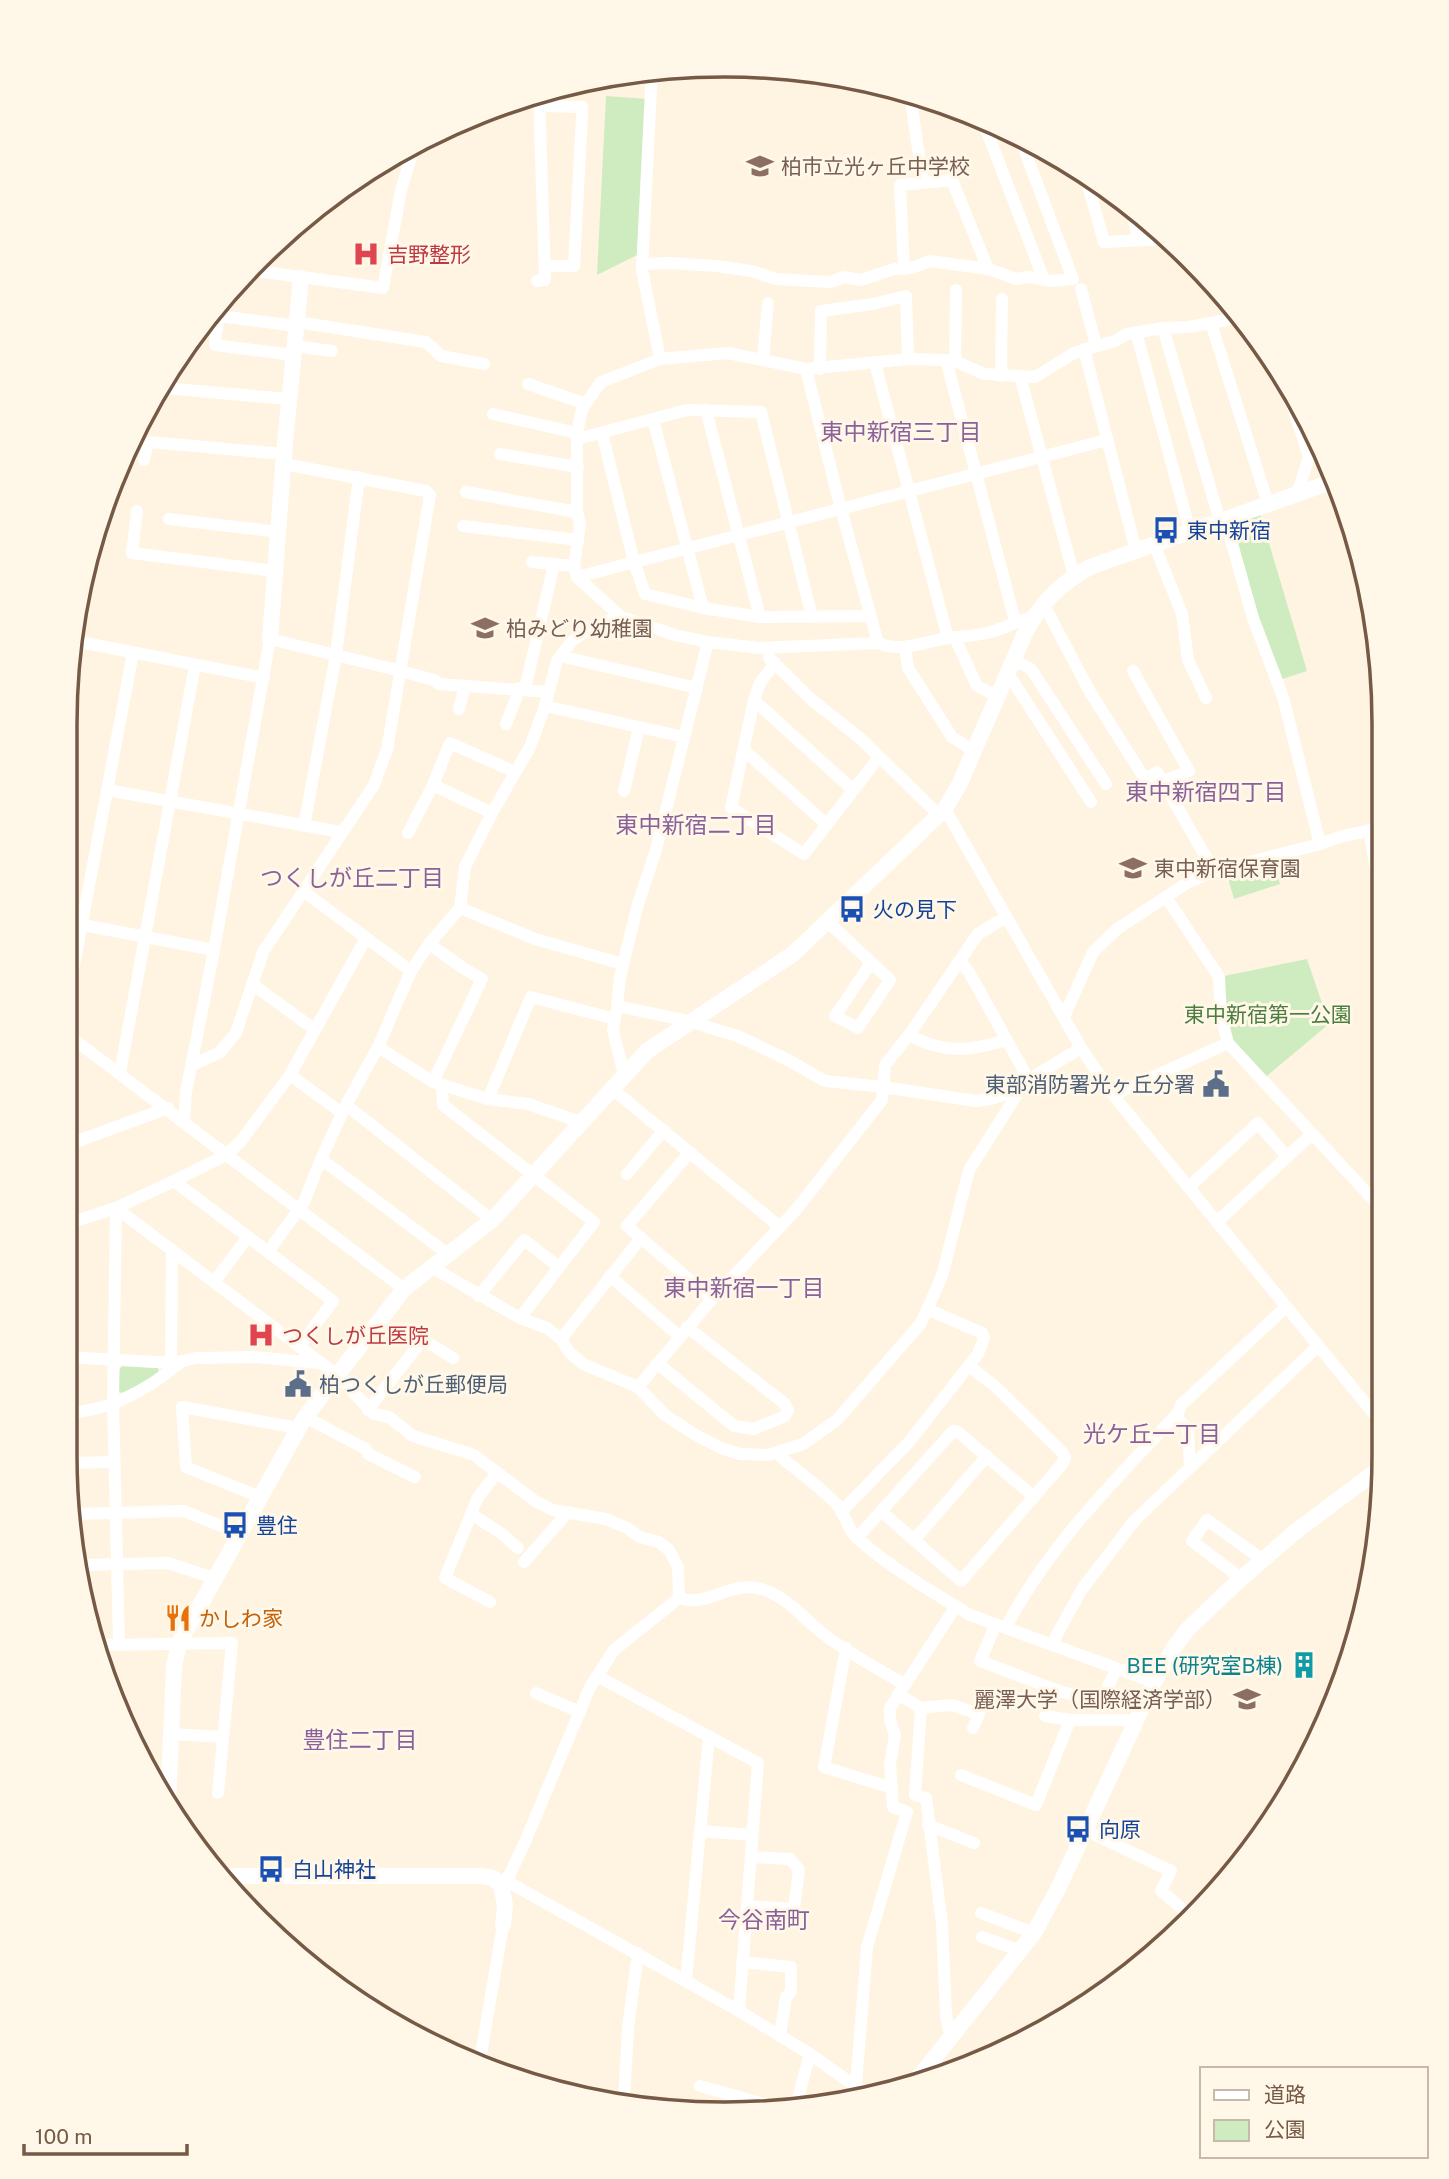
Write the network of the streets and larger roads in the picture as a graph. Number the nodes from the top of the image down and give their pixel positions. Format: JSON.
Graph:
{"nodes":[{"id":1,"x":651,"y":82,"type":"edge"},
{"id":2,"x":550,"y":101,"type":"edge"},
{"id":3,"x":540,"y":104,"type":"edge"},
{"id":4,"x":912,"y":105,"type":"edge"},
{"id":5,"x":989,"y":134,"type":"edge"},
{"id":6,"x":1025,"y":152,"type":"edge"},
{"id":7,"x":410,"y":159,"type":"edge"},
{"id":8,"x":923,"y":183,"type":"junction"},
{"id":9,"x":1089,"y":190,"type":"edge"},
{"id":10,"x":1135,"y":225,"type":"edge"},
{"id":11,"x":1139,"y":240,"type":"junction"},
{"id":12,"x":1153,"y":240,"type":"edge"},
{"id":13,"x":642,"y":264,"type":"junction"},
{"id":14,"x":545,"y":266,"type":"junction"},
{"id":15,"x":904,"y":269,"type":"junction"},
{"id":16,"x":988,"y":269,"type":"junction"},
{"id":17,"x":262,"y":273,"type":"edge"},
{"id":18,"x":301,"y":278,"type":"junction"},
{"id":19,"x":1044,"y":280,"type":"junction"},
{"id":20,"x":537,"y":281,"type":"dead end"},
{"id":21,"x":1081,"y":289,"type":"dead end"},
{"id":22,"x":956,"y":290,"type":"dead end"},
{"id":23,"x":1002,"y":299,"type":"dead end"},
{"id":24,"x":768,"y":303,"type":"dead end"},
{"id":25,"x":223,"y":316,"type":"edge"},
{"id":26,"x":1229,"y":319,"type":"edge"},
{"id":27,"x":218,"y":321,"type":"edge"},
{"id":28,"x":1211,"y":323,"type":"junction"},
{"id":29,"x":296,"y":324,"type":"junction"},
{"id":30,"x":1163,"y":328,"type":"junction"},
{"id":31,"x":1136,"y":332,"type":"junction"},
{"id":32,"x":1090,"y":347,"type":"junction"},
{"id":33,"x":294,"y":351,"type":"junction"},
{"id":34,"x":332,"y":351,"type":"dead end"},
{"id":35,"x":660,"y":359,"type":"junction"},
{"id":36,"x":908,"y":359,"type":"junction"},
{"id":37,"x":764,"y":360,"type":"junction"},
{"id":38,"x":951,"y":361,"type":"junction"},
{"id":39,"x":875,"y":363,"type":"junction"},
{"id":40,"x":484,"y":364,"type":"dead end"},
{"id":41,"x":806,"y":369,"type":"junction"},
{"id":42,"x":820,"y":369,"type":"junction"},
{"id":43,"x":1001,"y":376,"type":"junction"},
{"id":44,"x":1020,"y":376,"type":"junction"},
{"id":45,"x":528,"y":383,"type":"dead end"},
{"id":46,"x":171,"y":389,"type":"edge"},
{"id":47,"x":289,"y":399,"type":"junction"},
{"id":48,"x":586,"y":404,"type":"junction"},
{"id":49,"x":706,"y":410,"type":"junction"},
{"id":50,"x":493,"y":414,"type":"dead end"},
{"id":51,"x":653,"y":419,"type":"junction"},
{"id":52,"x":1299,"y":426,"type":"edge"},
{"id":53,"x":602,"y":433,"type":"junction"},
{"id":54,"x":577,"y":436,"type":"junction"},
{"id":55,"x":1107,"y":440,"type":"junction"},
{"id":56,"x":500,"y":454,"type":"dead end"},
{"id":57,"x":1041,"y":457,"type":"junction"},
{"id":58,"x":284,"y":459,"type":"junction"},
{"id":59,"x":144,"y":460,"type":"dead end"},
{"id":60,"x":578,"y":467,"type":"junction"},
{"id":61,"x":974,"y":474,"type":"junction"},
{"id":62,"x":359,"y":477,"type":"junction"},
{"id":63,"x":1326,"y":484,"type":"edge"},
{"id":64,"x":466,"y":492,"type":"dead end"},
{"id":65,"x":909,"y":492,"type":"junction"},
{"id":66,"x":1297,"y":494,"type":"junction"},
{"id":67,"x":1268,"y":504,"type":"junction"},
{"id":68,"x":841,"y":509,"type":"junction"},
{"id":69,"x":137,"y":511,"type":"dead end"},
{"id":70,"x":577,"y":512,"type":"junction"},
{"id":71,"x":169,"y":519,"type":"dead end"},
{"id":72,"x":1222,"y":520,"type":"junction"},
{"id":73,"x":789,"y":522,"type":"junction"},
{"id":74,"x":463,"y":526,"type":"dead end"},
{"id":75,"x":278,"y":531,"type":"junction"},
{"id":76,"x":1190,"y":531,"type":"junction"},
{"id":77,"x":738,"y":536,"type":"junction"},
{"id":78,"x":578,"y":540,"type":"junction"},
{"id":79,"x":1154,"y":544,"type":"junction"},
{"id":80,"x":687,"y":549,"type":"junction"},
{"id":81,"x":1136,"y":551,"type":"junction"},
{"id":82,"x":532,"y":562,"type":"dead end"},
{"id":83,"x":634,"y":562,"type":"junction"},
{"id":84,"x":554,"y":564,"type":"junction"},
{"id":85,"x":275,"y":571,"type":"junction"},
{"id":86,"x":576,"y":572,"type":"junction"},
{"id":87,"x":1074,"y":576,"type":"junction"},
{"id":88,"x":1043,"y":603,"type":"junction"},
{"id":89,"x":703,"y":608,"type":"junction"},
{"id":90,"x":870,"y":616,"type":"junction"},
{"id":91,"x":621,"y":617,"type":"junction"},
{"id":92,"x":760,"y":617,"type":"junction"},
{"id":93,"x":812,"y":617,"type":"junction"},
{"id":94,"x":1032,"y":617,"type":"junction"},
{"id":95,"x":1015,"y":621,"type":"junction"},
{"id":96,"x":951,"y":638,"type":"junction"},
{"id":97,"x":270,"y":639,"type":"junction"},
{"id":98,"x":83,"y":642,"type":"edge"},
{"id":99,"x":708,"y":642,"type":"junction"},
{"id":100,"x":878,"y":643,"type":"junction"},
{"id":101,"x":905,"y":647,"type":"junction"},
{"id":102,"x":759,"y":648,"type":"junction"},
{"id":103,"x":133,"y":653,"type":"junction"},
{"id":104,"x":335,"y":655,"type":"junction"},
{"id":105,"x":560,"y":656,"type":"junction"},
{"id":106,"x":775,"y":663,"type":"junction"},
{"id":107,"x":195,"y":665,"type":"junction"},
{"id":108,"x":1010,"y":666,"type":"junction"},
{"id":109,"x":401,"y":671,"type":"junction"},
{"id":110,"x":1133,"y":671,"type":"dead end"},
{"id":111,"x":264,"y":678,"type":"junction"},
{"id":112,"x":464,"y":686,"type":"junction"},
{"id":113,"x":697,"y":688,"type":"junction"},
{"id":114,"x":522,"y":689,"type":"junction"},
{"id":115,"x":548,"y":692,"type":"junction"},
{"id":116,"x":997,"y":696,"type":"junction"},
{"id":117,"x":1206,"y":698,"type":"dead end"},
{"id":118,"x":754,"y":700,"type":"junction"},
{"id":119,"x":545,"y":706,"type":"junction"},
{"id":120,"x":459,"y":709,"type":"dead end"},
{"id":121,"x":506,"y":724,"type":"dead end"},
{"id":122,"x":639,"y":727,"type":"junction"},
{"id":123,"x":684,"y":737,"type":"junction"},
{"id":124,"x":744,"y":750,"type":"junction"},
{"id":125,"x":975,"y":751,"type":"junction"},
{"id":126,"x":879,"y":757,"type":"junction"},
{"id":127,"x":515,"y":772,"type":"junction"},
{"id":128,"x":1163,"y":782,"type":"junction"},
{"id":129,"x":1107,"y":784,"type":"dead end"},
{"id":130,"x":433,"y":785,"type":"junction"},
{"id":131,"x":107,"y":790,"type":"junction"},
{"id":132,"x":853,"y":790,"type":"junction"},
{"id":133,"x":624,"y":791,"type":"dead end"},
{"id":134,"x":171,"y":802,"type":"junction"},
{"id":135,"x":1091,"y":802,"type":"dead end"},
{"id":136,"x":942,"y":812,"type":"junction"},
{"id":137,"x":492,"y":813,"type":"junction"},
{"id":138,"x":239,"y":814,"type":"junction"},
{"id":139,"x":826,"y":824,"type":"junction"},
{"id":140,"x":304,"y":826,"type":"junction"},
{"id":141,"x":1372,"y":830,"type":"edge"},
{"id":142,"x":341,"y":832,"type":"junction"},
{"id":143,"x":408,"y":833,"type":"dead end"},
{"id":144,"x":1320,"y":844,"type":"junction"},
{"id":145,"x":1214,"y":871,"type":"junction"},
{"id":146,"x":303,"y":891,"type":"junction"},
{"id":147,"x":1166,"y":897,"type":"junction"},
{"id":148,"x":460,"y":908,"type":"junction"},
{"id":149,"x":1006,"y":917,"type":"junction"},
{"id":150,"x":828,"y":922,"type":"junction"},
{"id":151,"x":83,"y":925,"type":"junction"},
{"id":152,"x":146,"y":937,"type":"junction"},
{"id":153,"x":366,"y":938,"type":"junction"},
{"id":154,"x":429,"y":944,"type":"junction"},
{"id":155,"x":214,"y":950,"type":"junction"},
{"id":156,"x":77,"y":954,"type":"edge"},
{"id":157,"x":959,"y":961,"type":"junction"},
{"id":158,"x":872,"y":962,"type":"junction"},
{"id":159,"x":622,"y":964,"type":"junction"},
{"id":160,"x":411,"y":971,"type":"junction"},
{"id":161,"x":252,"y":984,"type":"junction"},
{"id":162,"x":616,"y":1012,"type":"junction"},
{"id":163,"x":1064,"y":1017,"type":"junction"},
{"id":164,"x":689,"y":1021,"type":"junction"},
{"id":165,"x":314,"y":1029,"type":"junction"},
{"id":166,"x":909,"y":1035,"type":"junction"},
{"id":167,"x":1006,"y":1040,"type":"junction"},
{"id":168,"x":77,"y":1042,"type":"edge"},
{"id":169,"x":1228,"y":1043,"type":"junction"},
{"id":170,"x":378,"y":1047,"type":"junction"},
{"id":171,"x":1082,"y":1048,"type":"junction"},
{"id":172,"x":192,"y":1065,"type":"junction"},
{"id":173,"x":120,"y":1073,"type":"junction"},
{"id":174,"x":290,"y":1075,"type":"junction"},
{"id":175,"x":624,"y":1075,"type":"junction"},
{"id":176,"x":1024,"y":1083,"type":"junction"},
{"id":177,"x":438,"y":1084,"type":"junction"},
{"id":178,"x":883,"y":1087,"type":"junction"},
{"id":179,"x":611,"y":1088,"type":"junction"},
{"id":180,"x":1113,"y":1095,"type":"junction"},
{"id":181,"x":488,"y":1099,"type":"junction"},
{"id":182,"x":168,"y":1108,"type":"junction"},
{"id":183,"x":344,"y":1109,"type":"junction"},
{"id":184,"x":184,"y":1121,"type":"junction"},
{"id":185,"x":581,"y":1122,"type":"junction"},
{"id":186,"x":664,"y":1130,"type":"junction"},
{"id":187,"x":1312,"y":1134,"type":"junction"},
{"id":188,"x":77,"y":1141,"type":"edge"},
{"id":189,"x":690,"y":1152,"type":"junction"},
{"id":190,"x":226,"y":1155,"type":"junction"},
{"id":191,"x":1287,"y":1157,"type":"junction"},
{"id":192,"x":321,"y":1159,"type":"junction"},
{"id":193,"x":627,"y":1174,"type":"dead end"},
{"id":194,"x":534,"y":1175,"type":"junction"},
{"id":195,"x":174,"y":1181,"type":"junction"},
{"id":196,"x":1189,"y":1187,"type":"junction"},
{"id":197,"x":1372,"y":1198,"type":"edge"},
{"id":198,"x":117,"y":1208,"type":"junction"},
{"id":199,"x":299,"y":1210,"type":"junction"},
{"id":200,"x":492,"y":1220,"type":"junction"},
{"id":201,"x":77,"y":1221,"type":"edge"},
{"id":202,"x":1217,"y":1222,"type":"junction"},
{"id":203,"x":780,"y":1227,"type":"junction"},
{"id":204,"x":248,"y":1237,"type":"junction"},
{"id":205,"x":640,"y":1238,"type":"junction"},
{"id":206,"x":172,"y":1251,"type":"junction"},
{"id":207,"x":268,"y":1252,"type":"junction"},
{"id":208,"x":449,"y":1255,"type":"junction"},
{"id":209,"x":559,"y":1267,"type":"junction"},
{"id":210,"x":432,"y":1268,"type":"junction"},
{"id":211,"x":610,"y":1276,"type":"junction"},
{"id":212,"x":215,"y":1282,"type":"junction"},
{"id":213,"x":404,"y":1289,"type":"junction"},
{"id":214,"x":480,"y":1296,"type":"junction"},
{"id":215,"x":712,"y":1298,"type":"junction"},
{"id":216,"x":1286,"y":1307,"type":"junction"},
{"id":217,"x":927,"y":1309,"type":"junction"},
{"id":218,"x":520,"y":1318,"type":"junction"},
{"id":219,"x":683,"y":1331,"type":"junction"},
{"id":220,"x":561,"y":1339,"type":"junction"},
{"id":221,"x":1318,"y":1346,"type":"junction"},
{"id":222,"x":299,"y":1347,"type":"junction"},
{"id":223,"x":77,"y":1358,"type":"edge"},
{"id":224,"x":453,"y":1358,"type":"dead end"},
{"id":225,"x":113,"y":1361,"type":"junction"},
{"id":226,"x":177,"y":1362,"type":"junction"},
{"id":227,"x":320,"y":1363,"type":"junction"},
{"id":228,"x":657,"y":1363,"type":"junction"},
{"id":229,"x":969,"y":1366,"type":"junction"},
{"id":230,"x":337,"y":1375,"type":"junction"},
{"id":231,"x":638,"y":1387,"type":"junction"},
{"id":232,"x":113,"y":1402,"type":"junction"},
{"id":233,"x":368,"y":1410,"type":"junction"},
{"id":234,"x":77,"y":1412,"type":"edge"},
{"id":235,"x":1372,"y":1412,"type":"edge"},
{"id":236,"x":1175,"y":1416,"type":"junction"},
{"id":237,"x":302,"y":1423,"type":"junction"},
{"id":238,"x":775,"y":1453,"type":"junction"},
{"id":239,"x":987,"y":1456,"type":"junction"},
{"id":240,"x":114,"y":1462,"type":"junction"},
{"id":241,"x":77,"y":1463,"type":"edge"},
{"id":242,"x":1190,"y":1467,"type":"junction"},
{"id":243,"x":497,"y":1473,"type":"junction"},
{"id":244,"x":1372,"y":1475,"type":"edge"},
{"id":245,"x":415,"y":1477,"type":"dead end"},
{"id":246,"x":260,"y":1497,"type":"junction"},
{"id":247,"x":1034,"y":1497,"type":"junction"},
{"id":248,"x":881,"y":1511,"type":"junction"},
{"id":249,"x":568,"y":1512,"type":"junction"},
{"id":250,"x":842,"y":1512,"type":"junction"},
{"id":251,"x":115,"y":1513,"type":"junction"},
{"id":252,"x":80,"y":1514,"type":"edge"},
{"id":253,"x":471,"y":1514,"type":"junction"},
{"id":254,"x":239,"y":1533,"type":"junction"},
{"id":255,"x":857,"y":1538,"type":"junction"},
{"id":256,"x":914,"y":1540,"type":"junction"},
{"id":257,"x":518,"y":1548,"type":"dead end"},
{"id":258,"x":1263,"y":1560,"type":"junction"},
{"id":259,"x":524,"y":1562,"type":"dead end"},
{"id":260,"x":87,"y":1565,"type":"edge"},
{"id":261,"x":117,"y":1565,"type":"junction"},
{"id":262,"x":214,"y":1578,"type":"junction"},
{"id":263,"x":1242,"y":1579,"type":"junction"},
{"id":264,"x":678,"y":1598,"type":"junction"},
{"id":265,"x":490,"y":1602,"type":"dead end"},
{"id":266,"x":956,"y":1606,"type":"junction"},
{"id":267,"x":1001,"y":1626,"type":"junction"},
{"id":268,"x":179,"y":1643,"type":"junction"},
{"id":269,"x":119,"y":1644,"type":"junction"},
{"id":270,"x":1052,"y":1644,"type":"junction"},
{"id":271,"x":106,"y":1645,"type":"edge"},
{"id":272,"x":846,"y":1648,"type":"junction"},
{"id":273,"x":1116,"y":1670,"type":"junction"},
{"id":274,"x":597,"y":1676,"type":"junction"},
{"id":275,"x":1154,"y":1682,"type":"junction"},
{"id":276,"x":901,"y":1689,"type":"junction"},
{"id":277,"x":536,"y":1693,"type":"dead end"},
{"id":278,"x":921,"y":1708,"type":"junction"},
{"id":279,"x":580,"y":1712,"type":"junction"},
{"id":280,"x":1045,"y":1716,"type":"dead end"},
{"id":281,"x":1070,"y":1720,"type":"junction"},
{"id":282,"x":1137,"y":1720,"type":"junction"},
{"id":283,"x":973,"y":1728,"type":"dead end"},
{"id":284,"x":170,"y":1734,"type":"junction"},
{"id":285,"x":223,"y":1737,"type":"junction"},
{"id":286,"x":709,"y":1737,"type":"junction"},
{"id":287,"x":961,"y":1775,"type":"dead end"},
{"id":288,"x":169,"y":1785,"type":"edge"},
{"id":289,"x":892,"y":1788,"type":"junction"},
{"id":290,"x":218,"y":1794,"type":"dead end"},
{"id":291,"x":928,"y":1825,"type":"junction"},
{"id":292,"x":1085,"y":1830,"type":"junction"},
{"id":293,"x":700,"y":1831,"type":"junction"},
{"id":294,"x":752,"y":1835,"type":"junction"},
{"id":295,"x":974,"y":1843,"type":"dead end"},
{"id":296,"x":751,"y":1857,"type":"junction"},
{"id":297,"x":234,"y":1876,"type":"edge"},
{"id":298,"x":501,"y":1885,"type":"junction"},
{"id":299,"x":747,"y":1906,"type":"junction"},
{"id":300,"x":1184,"y":1910,"type":"edge"},
{"id":301,"x":981,"y":1913,"type":"dead end"},
{"id":302,"x":503,"y":1925,"type":"joint"},
{"id":303,"x":1034,"y":1933,"type":"junction"},
{"id":304,"x":982,"y":1937,"type":"dead end"},
{"id":305,"x":1021,"y":1951,"type":"junction"},
{"id":306,"x":638,"y":1953,"type":"junction"},
{"id":307,"x":742,"y":1962,"type":"junction"},
{"id":308,"x":687,"y":1981,"type":"junction"},
{"id":309,"x":739,"y":2011,"type":"junction"},
{"id":310,"x":780,"y":2036,"type":"junction"},
{"id":311,"x":951,"y":2038,"type":"junction"},
{"id":312,"x":810,"y":2054,"type":"junction"},
{"id":313,"x":481,"y":2055,"type":"edge"},
{"id":314,"x":924,"y":2070,"type":"edge"},
{"id":315,"x":856,"y":2085,"type":"junction"},
{"id":316,"x":700,"y":2086,"type":"dead end"},
{"id":317,"x":859,"y":2088,"type":"edge"},
{"id":318,"x":624,"y":2094,"type":"edge"},
{"id":319,"x":733,"y":2096,"type":"junction"},
{"id":320,"x":798,"y":2097,"type":"edge"},
{"id":321,"x":753,"y":2101,"type":"edge"},
{"id":322,"x":733,"y":2102,"type":"edge"}],
"edges":[{"from":1,"to":13,"type":"street"},
{"from":2,"to":14,"type":"street"},
{"from":3,"to":14,"type":"street"},
{"from":4,"to":8,"type":"street"},
{"from":5,"to":19,"type":"street"},
{"from":6,"to":19,"type":"street"},
{"from":7,"to":18,"type":"street"},
{"from":8,"to":15,"type":"street"},
{"from":8,"to":16,"type":"street"},
{"from":9,"to":11,"type":"street"},
{"from":10,"to":11,"type":"street"},
{"from":11,"to":12,"type":"street"},
{"from":13,"to":15,"type":"street"},
{"from":13,"to":35,"type":"street"},
{"from":14,"to":20,"type":"street"},
{"from":15,"to":16,"type":"street"},
{"from":16,"to":19,"type":"street"},
{"from":17,"to":18,"type":"street"},
{"from":18,"to":29,"type":"street"},
{"from":21,"to":32,"type":"street"},
{"from":22,"to":38,"type":"street"},
{"from":23,"to":43,"type":"street"},
{"from":24,"to":37,"type":"street"},
{"from":25,"to":29,"type":"street"},
{"from":26,"to":28,"type":"street"},
{"from":27,"to":33,"type":"street"},
{"from":28,"to":30,"type":"street"},
{"from":28,"to":67,"type":"street"},
{"from":29,"to":33,"type":"street"},
{"from":29,"to":40,"type":"street"},
{"from":30,"to":31,"type":"street"},
{"from":30,"to":72,"type":"street"},
{"from":31,"to":32,"type":"street"},
{"from":31,"to":76,"type":"street"},
{"from":32,"to":44,"type":"street"},
{"from":32,"to":55,"type":"street"},
{"from":33,"to":34,"type":"street"},
{"from":33,"to":47,"type":"street"},
{"from":35,"to":37,"type":"street"},
{"from":35,"to":48,"type":"street"},
{"from":36,"to":38,"type":"street"},
{"from":36,"to":39,"type":"street"},
{"from":36,"to":42,"type":"street"},
{"from":37,"to":41,"type":"street"},
{"from":38,"to":43,"type":"street"},
{"from":38,"to":61,"type":"street"},
{"from":39,"to":42,"type":"street"},
{"from":39,"to":65,"type":"street"},
{"from":41,"to":42,"type":"street"},
{"from":41,"to":68,"type":"street"},
{"from":43,"to":44,"type":"street"},
{"from":44,"to":57,"type":"street"},
{"from":45,"to":48,"type":"street"},
{"from":46,"to":47,"type":"street"},
{"from":47,"to":58,"type":"street"},
{"from":48,"to":54,"type":"street"},
{"from":49,"to":51,"type":"street"},
{"from":49,"to":73,"type":"street"},
{"from":49,"to":77,"type":"street"},
{"from":50,"to":54,"type":"street"},
{"from":51,"to":53,"type":"street"},
{"from":51,"to":80,"type":"street"},
{"from":52,"to":66,"type":"street"},
{"from":53,"to":54,"type":"street"},
{"from":53,"to":83,"type":"street"},
{"from":54,"to":60,"type":"street"},
{"from":55,"to":57,"type":"street"},
{"from":55,"to":81,"type":"street"},
{"from":56,"to":60,"type":"street"},
{"from":57,"to":61,"type":"street"},
{"from":57,"to":87,"type":"street"},
{"from":58,"to":59,"type":"street"},
{"from":58,"to":62,"type":"street"},
{"from":58,"to":75,"type":"street"},
{"from":60,"to":70,"type":"street"},
{"from":61,"to":65,"type":"street"},
{"from":61,"to":95,"type":"street"},
{"from":62,"to":104,"type":"street"},
{"from":62,"to":109,"type":"street"},
{"from":63,"to":66,"type":"street"},
{"from":64,"to":70,"type":"street"},
{"from":65,"to":68,"type":"street"},
{"from":65,"to":96,"type":"street"},
{"from":66,"to":67,"type":"street"},
{"from":67,"to":72,"type":"street"},
{"from":68,"to":73,"type":"street"},
{"from":68,"to":90,"type":"street"},
{"from":69,"to":85,"type":"street"},
{"from":70,"to":78,"type":"street"},
{"from":71,"to":75,"type":"street"},
{"from":72,"to":76,"type":"street"},
{"from":72,"to":144,"type":"street"},
{"from":73,"to":77,"type":"street"},
{"from":73,"to":93,"type":"street"},
{"from":74,"to":78,"type":"street"},
{"from":75,"to":85,"type":"street"},
{"from":76,"to":79,"type":"street"},
{"from":77,"to":80,"type":"street"},
{"from":77,"to":92,"type":"street"},
{"from":78,"to":86,"type":"street"},
{"from":79,"to":81,"type":"street"},
{"from":79,"to":117,"type":"street"},
{"from":80,"to":83,"type":"street"},
{"from":80,"to":89,"type":"street"},
{"from":81,"to":87,"type":"street"},
{"from":82,"to":84,"type":"street"},
{"from":83,"to":86,"type":"street"},
{"from":83,"to":89,"type":"street"},
{"from":84,"to":86,"type":"street"},
{"from":84,"to":114,"type":"street"},
{"from":85,"to":97,"type":"street"},
{"from":86,"to":91,"type":"street"},
{"from":87,"to":88,"type":"street"},
{"from":88,"to":94,"type":"street"},
{"from":88,"to":128,"type":"street"},
{"from":89,"to":92,"type":"street"},
{"from":90,"to":93,"type":"street"},
{"from":90,"to":100,"type":"street"},
{"from":91,"to":99,"type":"street"},
{"from":91,"to":105,"type":"street"},
{"from":92,"to":93,"type":"street"},
{"from":94,"to":95,"type":"street"},
{"from":94,"to":108,"type":"street"},
{"from":95,"to":96,"type":"street"},
{"from":96,"to":101,"type":"street"},
{"from":96,"to":116,"type":"street"},
{"from":97,"to":104,"type":"street"},
{"from":97,"to":111,"type":"street"},
{"from":98,"to":103,"type":"street"},
{"from":99,"to":102,"type":"street"},
{"from":99,"to":113,"type":"street"},
{"from":100,"to":101,"type":"street"},
{"from":100,"to":102,"type":"street"},
{"from":101,"to":125,"type":"street"},
{"from":102,"to":106,"type":"street"},
{"from":103,"to":107,"type":"street"},
{"from":103,"to":131,"type":"street"},
{"from":104,"to":109,"type":"street"},
{"from":104,"to":140,"type":"street"},
{"from":105,"to":113,"type":"street"},
{"from":105,"to":115,"type":"street"},
{"from":106,"to":118,"type":"street"},
{"from":106,"to":126,"type":"street"},
{"from":107,"to":111,"type":"street"},
{"from":107,"to":134,"type":"street"},
{"from":108,"to":116,"type":"street"},
{"from":108,"to":129,"type":"street"},
{"from":108,"to":135,"type":"street"},
{"from":109,"to":112,"type":"street"},
{"from":109,"to":142,"type":"street"},
{"from":110,"to":128,"type":"street"},
{"from":111,"to":138,"type":"street"},
{"from":112,"to":114,"type":"street"},
{"from":112,"to":120,"type":"street"},
{"from":113,"to":123,"type":"street"},
{"from":114,"to":115,"type":"street"},
{"from":114,"to":121,"type":"street"},
{"from":115,"to":119,"type":"street"},
{"from":116,"to":125,"type":"street"},
{"from":118,"to":124,"type":"street"},
{"from":118,"to":132,"type":"street"},
{"from":119,"to":122,"type":"street"},
{"from":119,"to":127,"type":"street"},
{"from":122,"to":123,"type":"street"},
{"from":122,"to":133,"type":"street"},
{"from":123,"to":159,"type":"street"},
{"from":124,"to":139,"type":"street"},
{"from":124,"to":139,"type":"street"},
{"from":125,"to":136,"type":"street"},
{"from":126,"to":132,"type":"street"},
{"from":126,"to":136,"type":"street"},
{"from":127,"to":130,"type":"street"},
{"from":127,"to":137,"type":"street"},
{"from":128,"to":145,"type":"street"},
{"from":130,"to":137,"type":"street"},
{"from":130,"to":143,"type":"street"},
{"from":131,"to":134,"type":"street"},
{"from":131,"to":151,"type":"street"},
{"from":132,"to":139,"type":"street"},
{"from":134,"to":138,"type":"street"},
{"from":134,"to":152,"type":"street"},
{"from":136,"to":149,"type":"street"},
{"from":136,"to":150,"type":"street"},
{"from":137,"to":148,"type":"street"},
{"from":138,"to":140,"type":"street"},
{"from":138,"to":155,"type":"street"},
{"from":140,"to":142,"type":"street"},
{"from":141,"to":144,"type":"street"},
{"from":142,"to":146,"type":"street"},
{"from":144,"to":145,"type":"street"},
{"from":145,"to":147,"type":"street"},
{"from":146,"to":153,"type":"street"},
{"from":146,"to":161,"type":"street"},
{"from":147,"to":163,"type":"street"},
{"from":147,"to":169,"type":"street"},
{"from":148,"to":154,"type":"street"},
{"from":148,"to":159,"type":"street"},
{"from":149,"to":157,"type":"street"},
{"from":149,"to":163,"type":"street"},
{"from":150,"to":158,"type":"street"},
{"from":150,"to":164,"type":"street"},
{"from":151,"to":152,"type":"street"},
{"from":151,"to":156,"type":"street"},
{"from":152,"to":155,"type":"street"},
{"from":152,"to":173,"type":"street"},
{"from":153,"to":160,"type":"street"},
{"from":153,"to":165,"type":"street"},
{"from":154,"to":160,"type":"street"},
{"from":154,"to":177,"type":"street"},
{"from":155,"to":172,"type":"street"},
{"from":157,"to":166,"type":"street"},
{"from":157,"to":167,"type":"street"},
{"from":158,"to":158,"type":"street"},
{"from":159,"to":162,"type":"street"},
{"from":160,"to":170,"type":"street"},
{"from":161,"to":165,"type":"street"},
{"from":161,"to":172,"type":"street"},
{"from":162,"to":164,"type":"street"},
{"from":162,"to":175,"type":"street"},
{"from":162,"to":181,"type":"street"},
{"from":163,"to":171,"type":"street"},
{"from":164,"to":175,"type":"street"},
{"from":164,"to":178,"type":"street"},
{"from":165,"to":174,"type":"street"},
{"from":166,"to":167,"type":"street"},
{"from":166,"to":178,"type":"street"},
{"from":167,"to":176,"type":"street"},
{"from":168,"to":173,"type":"street"},
{"from":169,"to":180,"type":"street"},
{"from":169,"to":187,"type":"street"},
{"from":170,"to":177,"type":"street"},
{"from":170,"to":183,"type":"street"},
{"from":171,"to":176,"type":"street"},
{"from":171,"to":180,"type":"street"},
{"from":172,"to":184,"type":"street"},
{"from":173,"to":182,"type":"street"},
{"from":174,"to":183,"type":"street"},
{"from":174,"to":190,"type":"street"},
{"from":175,"to":179,"type":"street"},
{"from":176,"to":178,"type":"street"},
{"from":176,"to":217,"type":"street"},
{"from":177,"to":181,"type":"street"},
{"from":177,"to":194,"type":"street"},
{"from":178,"to":203,"type":"street"},
{"from":179,"to":185,"type":"street"},
{"from":179,"to":186,"type":"street"},
{"from":180,"to":196,"type":"street"},
{"from":181,"to":185,"type":"street"},
{"from":182,"to":184,"type":"street"},
{"from":182,"to":188,"type":"street"},
{"from":183,"to":192,"type":"street"},
{"from":183,"to":200,"type":"street"},
{"from":184,"to":190,"type":"street"},
{"from":185,"to":194,"type":"street"},
{"from":186,"to":189,"type":"street"},
{"from":186,"to":193,"type":"street"},
{"from":187,"to":191,"type":"street"},
{"from":187,"to":197,"type":"street"},
{"from":189,"to":203,"type":"street"},
{"from":189,"to":205,"type":"street"},
{"from":190,"to":195,"type":"street"},
{"from":190,"to":199,"type":"street"},
{"from":191,"to":196,"type":"street"},
{"from":191,"to":202,"type":"street"},
{"from":192,"to":199,"type":"street"},
{"from":192,"to":208,"type":"street"},
{"from":194,"to":200,"type":"street"},
{"from":194,"to":209,"type":"street"},
{"from":195,"to":198,"type":"street"},
{"from":195,"to":204,"type":"street"},
{"from":196,"to":202,"type":"street"},
{"from":198,"to":201,"type":"street"},
{"from":198,"to":206,"type":"street"},
{"from":198,"to":225,"type":"street"},
{"from":199,"to":207,"type":"street"},
{"from":199,"to":213,"type":"street"},
{"from":200,"to":208,"type":"street"},
{"from":202,"to":216,"type":"street"},
{"from":203,"to":215,"type":"street"},
{"from":204,"to":207,"type":"street"},
{"from":204,"to":212,"type":"street"},
{"from":205,"to":211,"type":"street"},
{"from":205,"to":215,"type":"street"},
{"from":206,"to":212,"type":"street"},
{"from":206,"to":226,"type":"street"},
{"from":207,"to":222,"type":"street"},
{"from":208,"to":210,"type":"street"},
{"from":209,"to":214,"type":"street"},
{"from":209,"to":218,"type":"street"},
{"from":210,"to":213,"type":"street"},
{"from":210,"to":214,"type":"street"},
{"from":211,"to":219,"type":"street"},
{"from":211,"to":220,"type":"street"},
{"from":212,"to":222,"type":"street"},
{"from":213,"to":230,"type":"street"},
{"from":214,"to":218,"type":"street"},
{"from":215,"to":219,"type":"street"},
{"from":216,"to":221,"type":"street"},
{"from":216,"to":236,"type":"street"},
{"from":217,"to":229,"type":"street"},
{"from":217,"to":238,"type":"street"},
{"from":218,"to":220,"type":"street"},
{"from":219,"to":228,"type":"street"},
{"from":219,"to":228,"type":"street"},
{"from":220,"to":231,"type":"street"},
{"from":221,"to":235,"type":"street"},
{"from":221,"to":242,"type":"street"},
{"from":222,"to":227,"type":"street"},
{"from":223,"to":225,"type":"street"},
{"from":224,"to":233,"type":"street"},
{"from":225,"to":226,"type":"street"},
{"from":225,"to":232,"type":"street"},
{"from":226,"to":227,"type":"street"},
{"from":226,"to":232,"type":"street"},
{"from":227,"to":230,"type":"street"},
{"from":228,"to":231,"type":"street"},
{"from":229,"to":247,"type":"street"},
{"from":229,"to":250,"type":"street"},
{"from":230,"to":233,"type":"street"},
{"from":230,"to":237,"type":"street"},
{"from":231,"to":238,"type":"street"},
{"from":232,"to":234,"type":"street"},
{"from":232,"to":240,"type":"street"},
{"from":233,"to":243,"type":"street"},
{"from":236,"to":242,"type":"street"},
{"from":236,"to":267,"type":"street"},
{"from":237,"to":245,"type":"street"},
{"from":237,"to":246,"type":"street"},
{"from":237,"to":246,"type":"street"},
{"from":238,"to":250,"type":"street"},
{"from":239,"to":247,"type":"street"},
{"from":239,"to":248,"type":"street"},
{"from":239,"to":256,"type":"street"},
{"from":240,"to":241,"type":"street"},
{"from":240,"to":251,"type":"street"},
{"from":242,"to":270,"type":"street"},
{"from":243,"to":249,"type":"street"},
{"from":243,"to":253,"type":"street"},
{"from":244,"to":258,"type":"street"},
{"from":246,"to":254,"type":"street"},
{"from":247,"to":256,"type":"street"},
{"from":248,"to":255,"type":"street"},
{"from":248,"to":256,"type":"street"},
{"from":249,"to":259,"type":"street"},
{"from":249,"to":264,"type":"street"},
{"from":250,"to":255,"type":"street"},
{"from":251,"to":252,"type":"street"},
{"from":251,"to":254,"type":"street"},
{"from":251,"to":261,"type":"street"},
{"from":253,"to":257,"type":"street"},
{"from":253,"to":265,"type":"street"},
{"from":254,"to":262,"type":"street"},
{"from":255,"to":266,"type":"street"},
{"from":258,"to":263,"type":"street"},
{"from":258,"to":263,"type":"street"},
{"from":260,"to":261,"type":"street"},
{"from":261,"to":262,"type":"street"},
{"from":261,"to":269,"type":"street"},
{"from":262,"to":268,"type":"street"},
{"from":263,"to":275,"type":"street"},
{"from":264,"to":272,"type":"street"},
{"from":264,"to":274,"type":"street"},
{"from":266,"to":267,"type":"street"},
{"from":266,"to":276,"type":"street"},
{"from":267,"to":270,"type":"street"},
{"from":267,"to":273,"type":"street"},
{"from":268,"to":269,"type":"street"},
{"from":268,"to":284,"type":"street"},
{"from":268,"to":285,"type":"street"},
{"from":269,"to":271,"type":"street"},
{"from":270,"to":273,"type":"street"},
{"from":272,"to":276,"type":"street"},
{"from":272,"to":289,"type":"street"},
{"from":273,"to":275,"type":"street"},
{"from":274,"to":279,"type":"street"},
{"from":274,"to":286,"type":"street"},
{"from":275,"to":282,"type":"street"},
{"from":276,"to":278,"type":"street"},
{"from":276,"to":289,"type":"street"},
{"from":277,"to":279,"type":"street"},
{"from":278,"to":283,"type":"street"},
{"from":278,"to":291,"type":"street"},
{"from":279,"to":298,"type":"street"},
{"from":280,"to":281,"type":"street"},
{"from":281,"to":282,"type":"street"},
{"from":281,"to":287,"type":"street"},
{"from":282,"to":292,"type":"street"},
{"from":284,"to":285,"type":"street"},
{"from":284,"to":288,"type":"street"},
{"from":285,"to":290,"type":"street"},
{"from":286,"to":293,"type":"street"},
{"from":286,"to":294,"type":"street"},
{"from":289,"to":315,"type":"street"},
{"from":291,"to":295,"type":"street"},
{"from":291,"to":311,"type":"street"},
{"from":292,"to":300,"type":"street"},
{"from":292,"to":303,"type":"street"},
{"from":293,"to":294,"type":"street"},
{"from":293,"to":308,"type":"street"},
{"from":294,"to":296,"type":"street"},
{"from":296,"to":299,"type":"street"},
{"from":296,"to":299,"type":"street"},
{"from":297,"to":298,"type":"street"},
{"from":298,"to":302,"type":"street"},
{"from":298,"to":306,"type":"street"},
{"from":299,"to":307,"type":"street"},
{"from":301,"to":303,"type":"street"},
{"from":302,"to":313,"type":"street"},
{"from":303,"to":305,"type":"street"},
{"from":304,"to":305,"type":"street"},
{"from":305,"to":311,"type":"street"},
{"from":306,"to":308,"type":"street"},
{"from":306,"to":318,"type":"street"},
{"from":307,"to":309,"type":"street"},
{"from":307,"to":310,"type":"street"},
{"from":308,"to":309,"type":"street"},
{"from":309,"to":310,"type":"street"},
{"from":310,"to":312,"type":"street"},
{"from":311,"to":314,"type":"street"},
{"from":312,"to":315,"type":"street"},
{"from":312,"to":320,"type":"street"},
{"from":315,"to":317,"type":"street"},
{"from":316,"to":319,"type":"street"},
{"from":319,"to":321,"type":"street"},
{"from":319,"to":322,"type":"street"}]}
